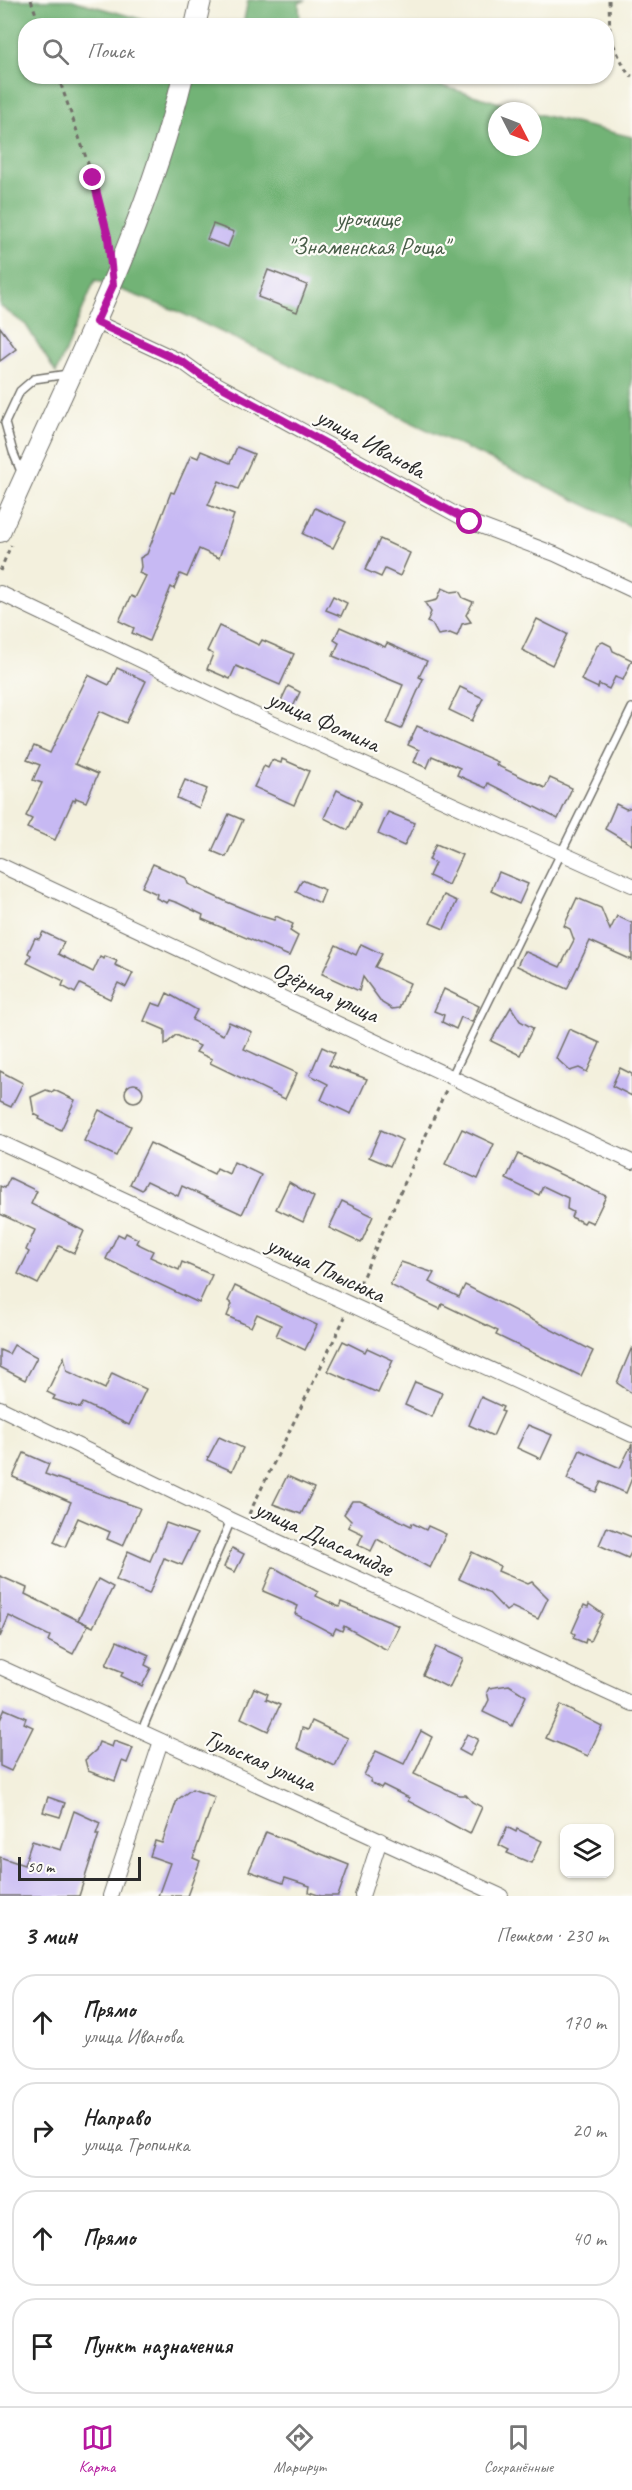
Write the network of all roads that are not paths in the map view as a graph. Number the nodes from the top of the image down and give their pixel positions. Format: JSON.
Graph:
{"nodes":[{"id":1,"x":201,"y":0,"type":"edge"},
{"id":2,"x":197,"y":18,"type":"edge"},
{"id":3,"x":181,"y":84,"type":"edge"},
{"id":4,"x":96,"y":322,"type":"junction"},
{"id":5,"x":73,"y":374,"type":"junction"},
{"id":6,"x":24,"y":477,"type":"junction"},
{"id":7,"x":0,"y":532,"type":"edge"},
{"id":8,"x":632,"y":590,"type":"edge"},
{"id":9,"x":0,"y":593,"type":"edge"},
{"id":10,"x":632,"y":708,"type":"edge"},
{"id":11,"x":560,"y":851,"type":"junction"},
{"id":12,"x":0,"y":865,"type":"edge"},
{"id":13,"x":632,"y":885,"type":"edge"},
{"id":14,"x":452,"y":1076,"type":"junction"},
{"id":15,"x":0,"y":1142,"type":"edge"},
{"id":16,"x":632,"y":1162,"type":"edge"},
{"id":17,"x":0,"y":1408,"type":"edge"},
{"id":18,"x":632,"y":1436,"type":"edge"},
{"id":19,"x":231,"y":1520,"type":"junction"},
{"id":20,"x":0,"y":1666,"type":"edge"},
{"id":21,"x":632,"y":1704,"type":"edge"},
{"id":22,"x":141,"y":1732,"type":"junction"},
{"id":23,"x":161,"y":1741,"type":"junction"},
{"id":24,"x":380,"y":1840,"type":"junction"},
{"id":25,"x":110,"y":1896,"type":"edge"},
{"id":26,"x":362,"y":1896,"type":"edge"},
{"id":27,"x":501,"y":1896,"type":"edge"}],
"edges":[{"from":1,"to":2,"type":"main road"},
{"from":3,"to":4,"type":"main road"},
{"from":4,"to":5,"type":"main road"},
{"from":4,"to":8,"type":"street","name":"улица Иванова"},
{"from":5,"to":6,"type":"main road"},
{"from":5,"to":6,"type":"lane"},
{"from":6,"to":7,"type":"main road"},
{"from":9,"to":11,"type":"street","name":"улица Фомина"},
{"from":10,"to":11,"type":"lane"},
{"from":11,"to":13,"type":"street","name":"улица Фомина"},
{"from":11,"to":14,"type":"lane"},
{"from":12,"to":14,"type":"street","name":"Озёрная улица"},
{"from":14,"to":16,"type":"street","name":"Озёрная улица"},
{"from":15,"to":18,"type":"street","name":"улица Плысюка"},
{"from":17,"to":19,"type":"street","name":"улица Диасамидзе"},
{"from":19,"to":21,"type":"street","name":"улица Диасамидзе"},
{"from":19,"to":22,"type":"lane"},
{"from":20,"to":22,"type":"street","name":"Тульская улица"},
{"from":22,"to":23,"type":"street","name":"Тульская улица"},
{"from":23,"to":24,"type":"street","name":"Тульская улица"},
{"from":23,"to":25,"type":"street"},
{"from":24,"to":26,"type":"street"},
{"from":24,"to":27,"type":"street","name":"Тульская улица"}]}
